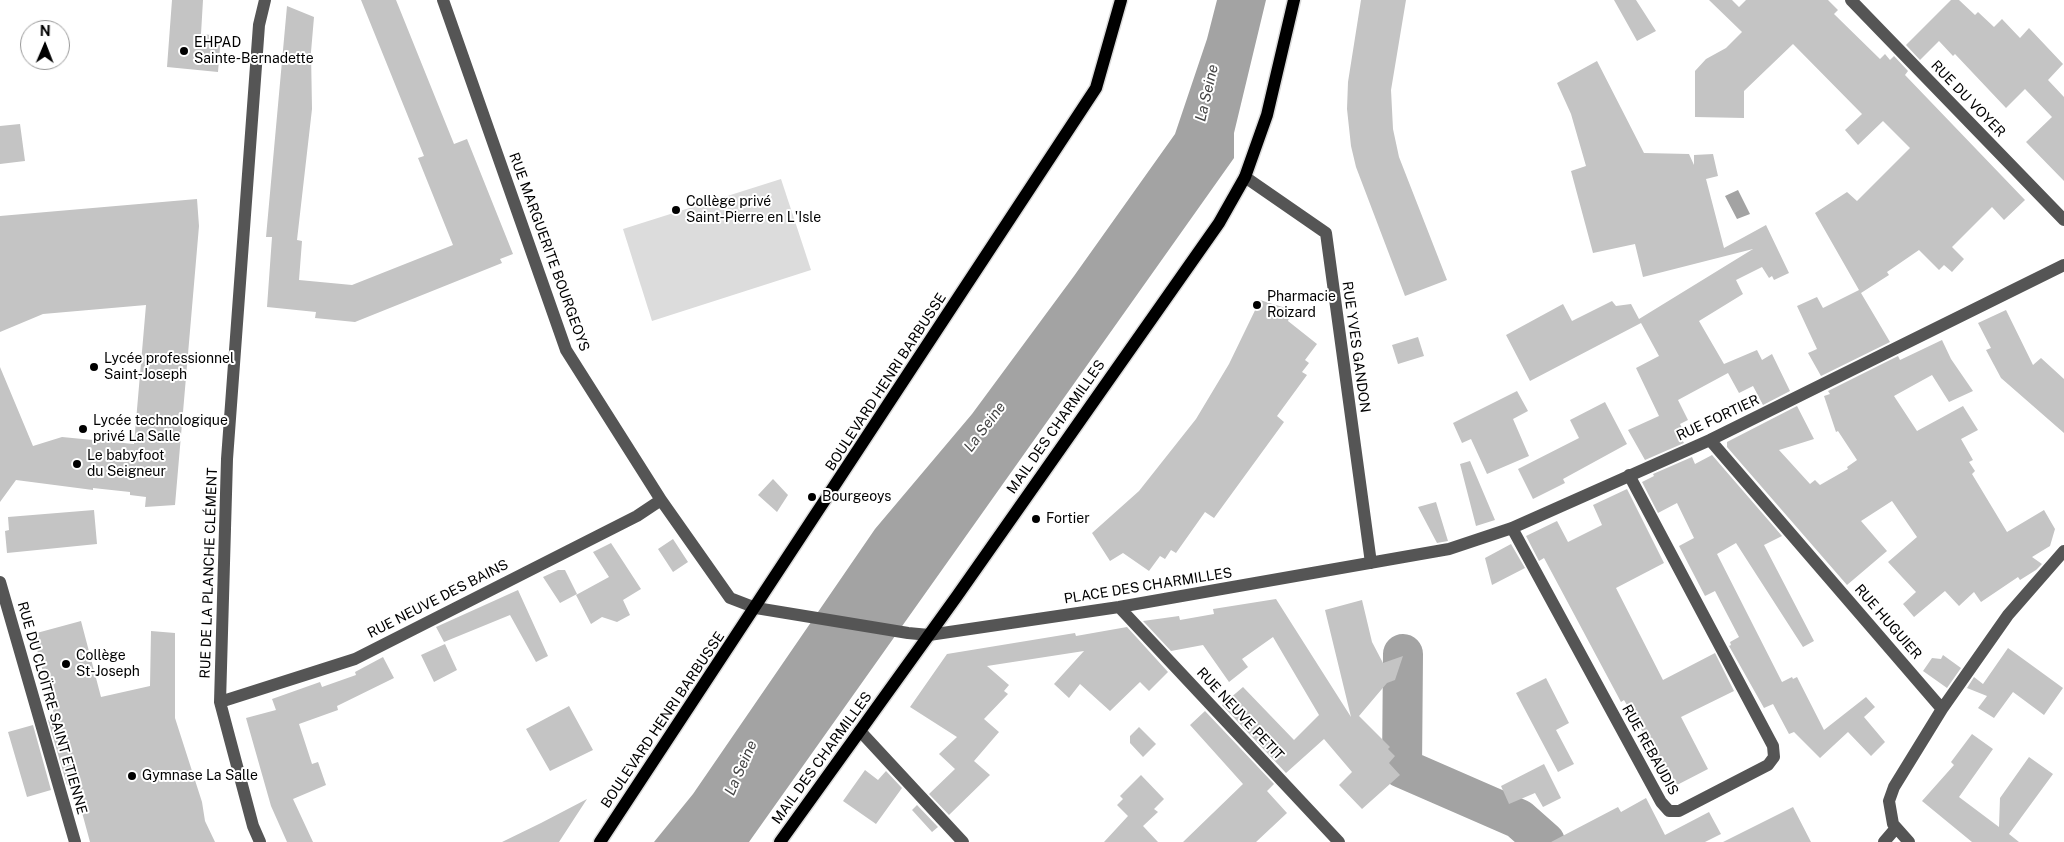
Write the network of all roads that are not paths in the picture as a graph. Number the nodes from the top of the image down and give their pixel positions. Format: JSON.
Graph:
{"nodes":[{"id":1,"x":265,"y":0,"type":"edge"},
{"id":2,"x":443,"y":0,"type":"edge"},
{"id":3,"x":1121,"y":0,"type":"edge"},
{"id":4,"x":1294,"y":0,"type":"edge"},
{"id":5,"x":1851,"y":0,"type":"edge"},
{"id":6,"x":1245,"y":177,"type":"junction"},
{"id":7,"x":2064,"y":220,"type":"edge"},
{"id":8,"x":2064,"y":265,"type":"edge"},
{"id":9,"x":1710,"y":440,"type":"junction"},
{"id":10,"x":1629,"y":475,"type":"junction"},
{"id":11,"x":661,"y":500,"type":"junction"},
{"id":12,"x":1512,"y":528,"type":"junction"},
{"id":13,"x":2064,"y":551,"type":"edge"},
{"id":14,"x":1371,"y":563,"type":"junction"},
{"id":15,"x":0,"y":582,"type":"edge"},
{"id":16,"x":1119,"y":607,"type":"junction"},
{"id":17,"x":756,"y":608,"type":"junction"},
{"id":18,"x":892,"y":630,"type":"joint"},
{"id":19,"x":929,"y":635,"type":"junction"},
{"id":20,"x":220,"y":702,"type":"junction"},
{"id":21,"x":1942,"y":709,"type":"junction"},
{"id":22,"x":860,"y":732,"type":"junction"},
{"id":23,"x":1896,"y":828,"type":"junction"},
{"id":24,"x":75,"y":842,"type":"edge"},
{"id":25,"x":260,"y":842,"type":"edge"},
{"id":26,"x":600,"y":842,"type":"edge"},
{"id":27,"x":780,"y":842,"type":"edge"},
{"id":28,"x":963,"y":842,"type":"edge"},
{"id":29,"x":1339,"y":842,"type":"edge"},
{"id":30,"x":1884,"y":842,"type":"edge"},
{"id":31,"x":1909,"y":842,"type":"edge"}],
"edges":[{"from":1,"to":20,"type":"street","name":"RUE DE LA PLANCHE CLÉMENT"},
{"from":2,"to":11,"type":"street","name":"RUE MARGUERITE BOURGEOYS"},
{"from":3,"to":17,"type":"main road","name":"BOULEVARD HENRI BARBUSSE"},
{"from":4,"to":6,"type":"main road","name":"MAIL DES CHARMILLES"},
{"from":5,"to":7,"type":"street","name":"RUE DU VOYER"},
{"from":6,"to":14,"type":"street","name":"RUE YVES GANDON"},
{"from":6,"to":19,"type":"main road","name":"MAIL DES CHARMILLES"},
{"from":8,"to":9,"type":"street","name":"RUE FORTIER"},
{"from":9,"to":10,"type":"street","name":"RUE FORTIER"},
{"from":9,"to":21,"type":"street","name":"RUE HUGUIER"},
{"from":10,"to":12,"type":"street","name":"RUE FORTIER"},
{"from":10,"to":12,"type":"street","name":"RUE REBAUDIS"},
{"from":11,"to":17,"type":"street","name":"RUE MARGUERITE BOURGEOYS"},
{"from":11,"to":20,"type":"street","name":"RUE NEUVE DES BAINS"},
{"from":12,"to":14,"type":"street","name":"RUE FORTIER"},
{"from":13,"to":21,"type":"street"},
{"from":14,"to":16,"type":"street","name":"PLACE DES CHARMILLES"},
{"from":15,"to":24,"type":"street","name":"RUE DU CLOÏTRE SAINT ETIENNE"},
{"from":16,"to":19,"type":"street","name":"PLACE DES CHARMILLES"},
{"from":16,"to":29,"type":"street","name":"RUE NEUVE PETIT"},
{"from":17,"to":18,"type":"street","name":"RUE MARGUERITE BOURGEOYS"},
{"from":17,"to":26,"type":"main road","name":"BOULEVARD HENRI BARBUSSE"},
{"from":18,"to":19,"type":"street","name":"PLACE DES CHARMILLES"},
{"from":19,"to":22,"type":"main road","name":"MAIL DES CHARMILLES"},
{"from":20,"to":25,"type":"street","name":"RUE DE LA PLANCHE CLÉMENT"},
{"from":21,"to":23,"type":"street"},
{"from":22,"to":27,"type":"main road","name":"MAIL DES CHARMILLES"},
{"from":22,"to":28,"type":"street"},
{"from":23,"to":30,"type":"street"},
{"from":23,"to":31,"type":"street"}]}
